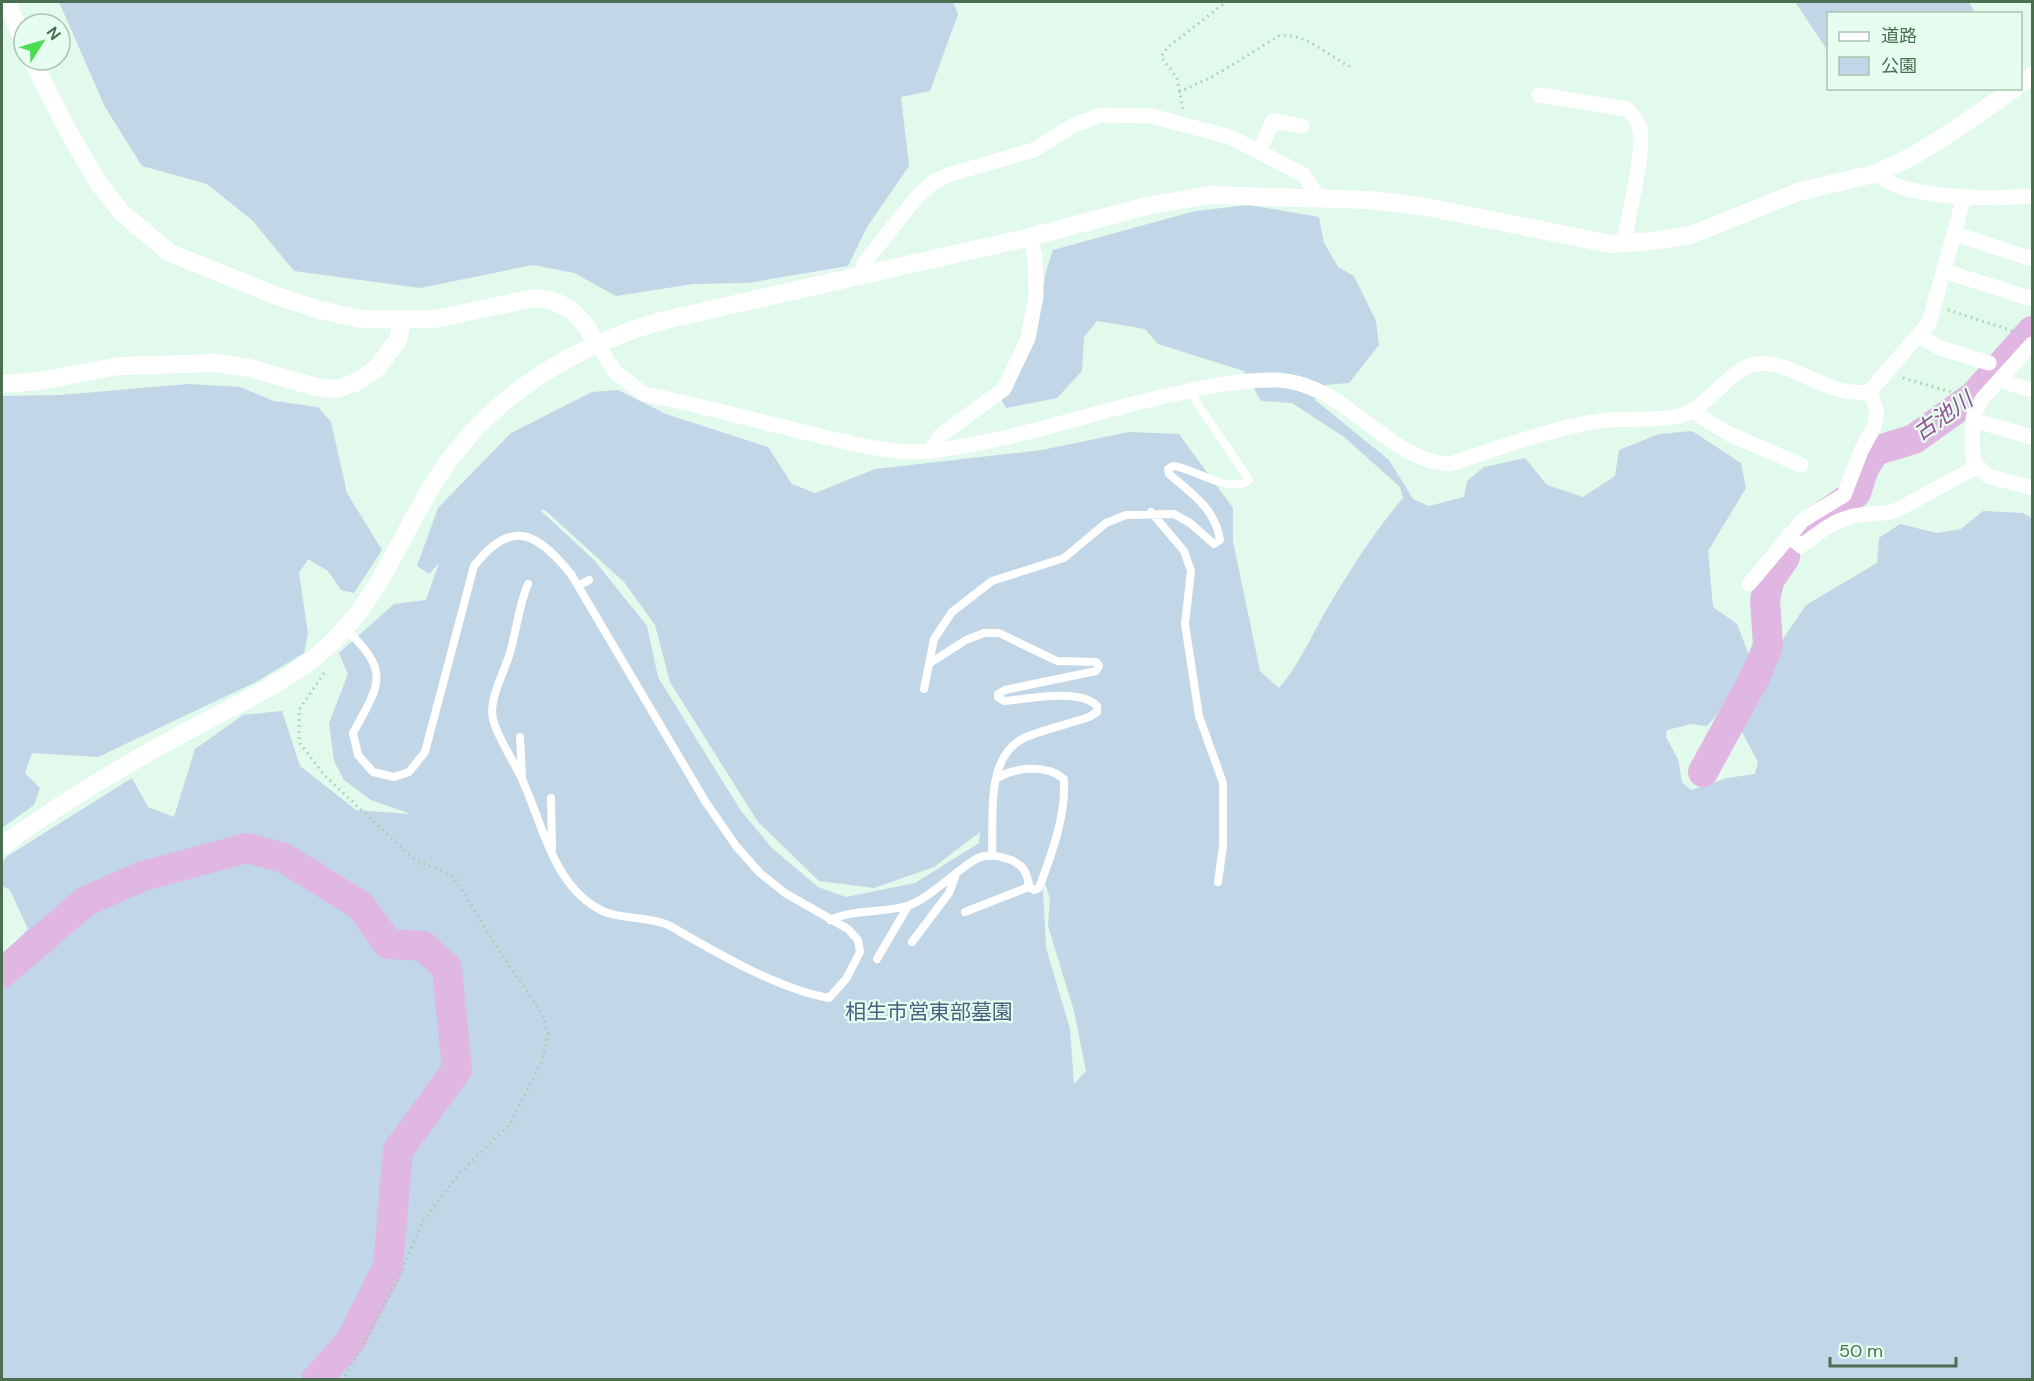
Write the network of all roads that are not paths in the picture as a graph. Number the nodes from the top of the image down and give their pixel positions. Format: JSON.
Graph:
{"nodes":[{"id":1,"x":38,"y":72,"type":"edge"},
{"id":2,"x":2012,"y":90,"type":"edge"},
{"id":3,"x":1539,"y":96,"type":"dead end"},
{"id":4,"x":1302,"y":126,"type":"dead end"},
{"id":5,"x":1259,"y":152,"type":"junction"},
{"id":6,"x":1877,"y":173,"type":"junction"},
{"id":7,"x":1317,"y":196,"type":"junction"},
{"id":8,"x":1964,"y":196,"type":"junction"},
{"id":9,"x":2032,"y":196,"type":"edge"},
{"id":10,"x":1955,"y":234,"type":"junction"},
{"id":11,"x":1030,"y":237,"type":"junction"},
{"id":12,"x":1627,"y":243,"type":"junction"},
{"id":13,"x":2032,"y":259,"type":"edge"},
{"id":14,"x":1944,"y":271,"type":"junction"},
{"id":15,"x":860,"y":277,"type":"junction"},
{"id":16,"x":2032,"y":299,"type":"edge"},
{"id":17,"x":402,"y":321,"type":"junction"},
{"id":18,"x":1920,"y":336,"type":"junction"},
{"id":19,"x":597,"y":345,"type":"junction"},
{"id":20,"x":2031,"y":349,"type":"edge"},
{"id":21,"x":1989,"y":363,"type":"dead end"},
{"id":22,"x":2001,"y":378,"type":"junction"},
{"id":23,"x":2,"y":384,"type":"edge"},
{"id":24,"x":2032,"y":390,"type":"edge"},
{"id":25,"x":1189,"y":391,"type":"junction"},
{"id":26,"x":1870,"y":391,"type":"junction"},
{"id":27,"x":1692,"y":411,"type":"junction"},
{"id":28,"x":1973,"y":420,"type":"junction"},
{"id":29,"x":2032,"y":437,"type":"edge"},
{"id":30,"x":930,"y":451,"type":"junction"},
{"id":31,"x":1801,"y":465,"type":"dead end"},
{"id":32,"x":1978,"y":466,"type":"junction"},
{"id":33,"x":2032,"y":488,"type":"edge"},
{"id":34,"x":1151,"y":513,"type":"junction"},
{"id":35,"x":1788,"y":535,"type":"junction"},
{"id":36,"x":589,"y":580,"type":"dead end"},
{"id":37,"x":528,"y":584,"type":"dead end"},
{"id":38,"x":1749,"y":584,"type":"dead end"},
{"id":39,"x":578,"y":586,"type":"junction"},
{"id":40,"x":346,"y":629,"type":"junction"},
{"id":41,"x":930,"y":663,"type":"junction"},
{"id":42,"x":924,"y":689,"type":"dead end"},
{"id":43,"x":520,"y":737,"type":"dead end"},
{"id":44,"x":522,"y":778,"type":"junction"},
{"id":45,"x":997,"y":778,"type":"junction"},
{"id":46,"x":551,"y":798,"type":"dead end"},
{"id":47,"x":2,"y":846,"type":"edge"},
{"id":48,"x":553,"y":856,"type":"junction"},
{"id":49,"x":992,"y":856,"type":"junction"},
{"id":50,"x":955,"y":876,"type":"junction"},
{"id":51,"x":1218,"y":882,"type":"dead end"},
{"id":52,"x":1027,"y":886,"type":"junction"},
{"id":53,"x":908,"y":906,"type":"junction"},
{"id":54,"x":965,"y":912,"type":"dead end"},
{"id":55,"x":830,"y":920,"type":"junction"},
{"id":56,"x":912,"y":942,"type":"dead end"},
{"id":57,"x":877,"y":959,"type":"dead end"}],
"edges":[{"from":1,"to":17,"type":"street"},
{"from":2,"to":6,"type":"street"},
{"from":3,"to":12,"type":"street"},
{"from":4,"to":5,"type":"street"},
{"from":5,"to":7,"type":"street"},
{"from":5,"to":15,"type":"street"},
{"from":6,"to":8,"type":"street"},
{"from":6,"to":12,"type":"street"},
{"from":7,"to":11,"type":"street"},
{"from":7,"to":12,"type":"street"},
{"from":8,"to":9,"type":"street"},
{"from":8,"to":10,"type":"street"},
{"from":10,"to":13,"type":"street"},
{"from":10,"to":14,"type":"street"},
{"from":11,"to":15,"type":"street"},
{"from":11,"to":30,"type":"street"},
{"from":14,"to":16,"type":"street"},
{"from":14,"to":18,"type":"street"},
{"from":15,"to":19,"type":"street"},
{"from":17,"to":19,"type":"street"},
{"from":17,"to":23,"type":"street"},
{"from":18,"to":21,"type":"street"},
{"from":18,"to":26,"type":"street"},
{"from":19,"to":30,"type":"street"},
{"from":19,"to":40,"type":"street"},
{"from":20,"to":22,"type":"street"},
{"from":22,"to":24,"type":"street"},
{"from":22,"to":28,"type":"street"},
{"from":25,"to":27,"type":"street"},
{"from":25,"to":30,"type":"street"},
{"from":25,"to":34,"type":"lane"},
{"from":26,"to":27,"type":"street"},
{"from":26,"to":35,"type":"street"},
{"from":27,"to":31,"type":"street"},
{"from":28,"to":29,"type":"street"},
{"from":28,"to":32,"type":"street"},
{"from":32,"to":33,"type":"street"},
{"from":32,"to":35,"type":"street"},
{"from":34,"to":41,"type":"lane"},
{"from":34,"to":51,"type":"lane"},
{"from":35,"to":38,"type":"street"},
{"from":36,"to":39,"type":"lane"},
{"from":37,"to":44,"type":"lane"},
{"from":39,"to":40,"type":"lane"},
{"from":39,"to":55,"type":"lane"},
{"from":40,"to":47,"type":"street"},
{"from":41,"to":42,"type":"lane"},
{"from":41,"to":45,"type":"lane"},
{"from":43,"to":44,"type":"lane"},
{"from":44,"to":48,"type":"lane"},
{"from":45,"to":49,"type":"lane"},
{"from":45,"to":52,"type":"lane"},
{"from":46,"to":48,"type":"lane"},
{"from":48,"to":55,"type":"lane"},
{"from":49,"to":50,"type":"lane"},
{"from":49,"to":52,"type":"lane"},
{"from":50,"to":53,"type":"lane"},
{"from":50,"to":56,"type":"lane"},
{"from":52,"to":54,"type":"lane"},
{"from":53,"to":55,"type":"lane"},
{"from":53,"to":57,"type":"lane"}]}
